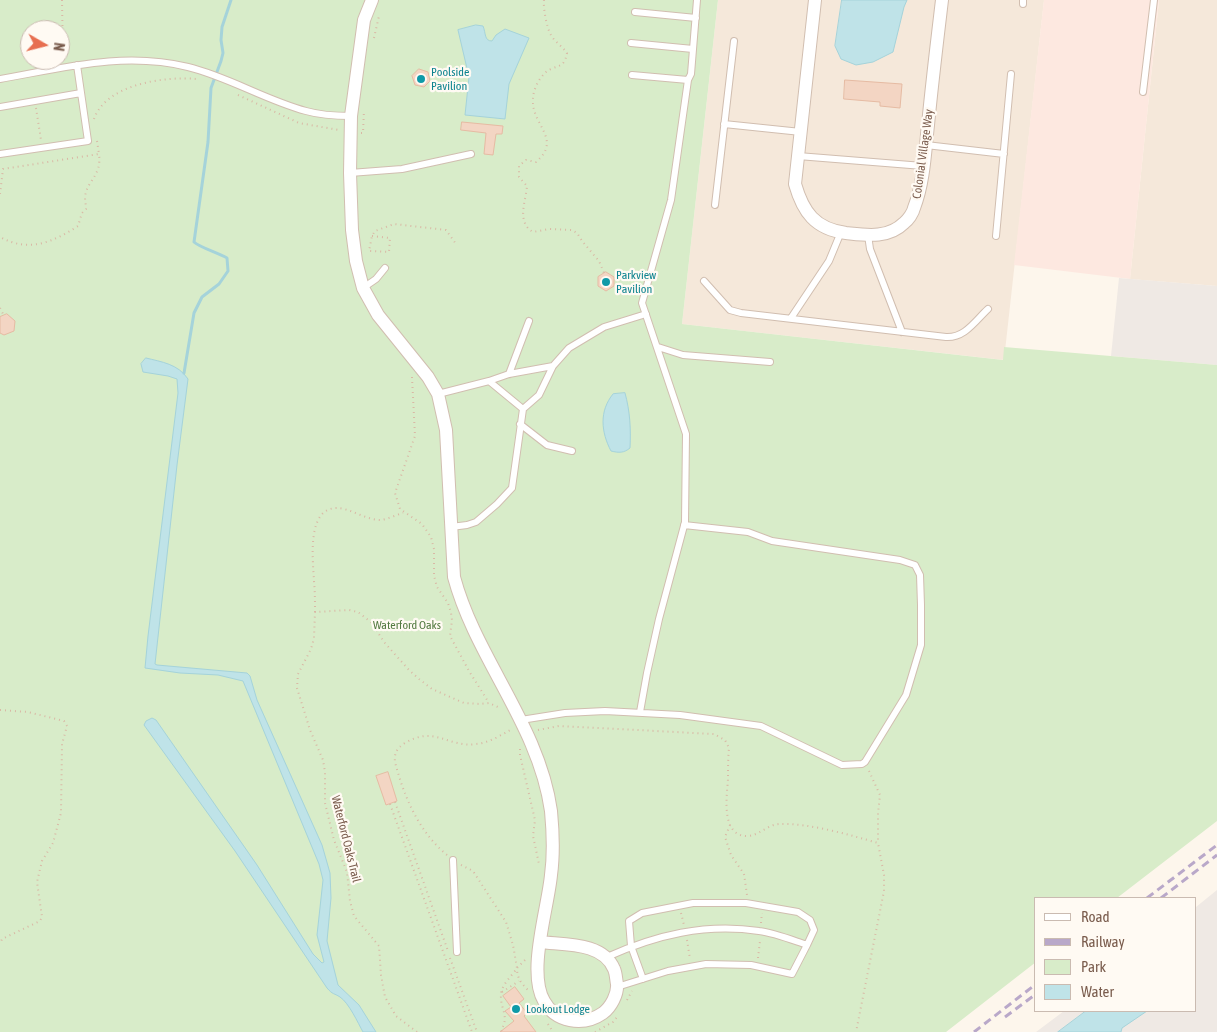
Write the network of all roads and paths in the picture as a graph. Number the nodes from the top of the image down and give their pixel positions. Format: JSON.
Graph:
{"nodes":[{"id":1,"x":62,"y":0,"type":"edge"},
{"id":2,"x":372,"y":0,"type":"edge"},
{"id":3,"x":544,"y":0,"type":"edge"},
{"id":4,"x":697,"y":0,"type":"edge"},
{"id":5,"x":815,"y":0,"type":"edge"},
{"id":6,"x":942,"y":0,"type":"edge"},
{"id":7,"x":1154,"y":0,"type":"edge"},
{"id":8,"x":635,"y":12,"type":"dead end"},
{"id":9,"x":696,"y":18,"type":"junction"},
{"id":10,"x":62,"y":20,"type":"edge"},
{"id":11,"x":734,"y":41,"type":"dead end"},
{"id":12,"x":631,"y":43,"type":"dead end"},
{"id":13,"x":693,"y":49,"type":"junction"},
{"id":14,"x":77,"y":65,"type":"junction"},
{"id":15,"x":70,"y":66,"type":"edge"},
{"id":16,"x":47,"y":70,"type":"edge"},
{"id":17,"x":1011,"y":74,"type":"dead end"},
{"id":18,"x":632,"y":76,"type":"dead end"},
{"id":19,"x":0,"y":79,"type":"edge"},
{"id":20,"x":688,"y":80,"type":"junction"},
{"id":21,"x":204,"y":81,"type":"dead end"},
{"id":22,"x":232,"y":92,"type":"dead end"},
{"id":23,"x":1143,"y":92,"type":"dead end"},
{"id":24,"x":81,"y":93,"type":"junction"},
{"id":25,"x":35,"y":101,"type":"junction"},
{"id":26,"x":0,"y":107,"type":"edge"},
{"id":27,"x":351,"y":116,"type":"junction"},
{"id":28,"x":94,"y":122,"type":"dead end"},
{"id":29,"x":724,"y":124,"type":"junction"},
{"id":30,"x":342,"y":131,"type":"dead end"},
{"id":31,"x":801,"y":132,"type":"junction"},
{"id":32,"x":96,"y":138,"type":"dead end"},
{"id":33,"x":926,"y":145,"type":"junction"},
{"id":34,"x":42,"y":148,"type":"junction"},
{"id":35,"x":0,"y":154,"type":"edge"},
{"id":36,"x":99,"y":154,"type":"junction"},
{"id":37,"x":471,"y":154,"type":"dead end"},
{"id":38,"x":1004,"y":154,"type":"junction"},
{"id":39,"x":798,"y":156,"type":"junction"},
{"id":40,"x":44,"y":163,"type":"junction"},
{"id":41,"x":923,"y":166,"type":"junction"},
{"id":42,"x":350,"y":173,"type":"junction"},
{"id":43,"x":0,"y":194,"type":"edge"},
{"id":44,"x":715,"y":205,"type":"dead end"},
{"id":45,"x":841,"y":232,"type":"junction"},
{"id":46,"x":868,"y":235,"type":"junction"},
{"id":47,"x":372,"y":236,"type":"junction"},
{"id":48,"x":996,"y":236,"type":"dead end"},
{"id":49,"x":0,"y":237,"type":"edge"},
{"id":50,"x":456,"y":244,"type":"dead end"},
{"id":51,"x":385,"y":268,"type":"dead end"},
{"id":52,"x":604,"y":273,"type":"dead end"},
{"id":53,"x":704,"y":281,"type":"dead end"},
{"id":54,"x":364,"y":288,"type":"junction"},
{"id":55,"x":0,"y":308,"type":"edge"},
{"id":56,"x":988,"y":309,"type":"dead end"},
{"id":57,"x":3,"y":314,"type":"dead end"},
{"id":58,"x":646,"y":314,"type":"junction"},
{"id":59,"x":791,"y":318,"type":"junction"},
{"id":60,"x":529,"y":321,"type":"dead end"},
{"id":61,"x":902,"y":332,"type":"junction"},
{"id":62,"x":658,"y":347,"type":"junction"},
{"id":63,"x":770,"y":362,"type":"dead end"},
{"id":64,"x":553,"y":366,"type":"junction"},
{"id":65,"x":412,"y":374,"type":"dead end"},
{"id":66,"x":509,"y":374,"type":"junction"},
{"id":67,"x":489,"y":382,"type":"junction"},
{"id":68,"x":438,"y":394,"type":"junction"},
{"id":69,"x":523,"y":409,"type":"junction"},
{"id":70,"x":520,"y":424,"type":"junction"},
{"id":71,"x":572,"y":451,"type":"dead end"},
{"id":72,"x":403,"y":512,"type":"junction"},
{"id":73,"x":684,"y":525,"type":"junction"},
{"id":74,"x":451,"y":527,"type":"junction"},
{"id":75,"x":314,"y":612,"type":"junction"},
{"id":76,"x":489,"y":703,"type":"junction"},
{"id":77,"x":502,"y":709,"type":"dead end"},
{"id":78,"x":0,"y":710,"type":"edge"},
{"id":79,"x":640,"y":712,"type":"junction"},
{"id":80,"x":518,"y":723,"type":"junction"},
{"id":81,"x":526,"y":740,"type":"junction"},
{"id":82,"x":865,"y":762,"type":"junction"},
{"id":83,"x":394,"y":802,"type":"dead end"},
{"id":84,"x":390,"y":804,"type":"dead end"},
{"id":85,"x":730,"y":825,"type":"junction"},
{"id":86,"x":878,"y":843,"type":"junction"},
{"id":87,"x":453,"y":860,"type":"junction"},
{"id":88,"x":540,"y":866,"type":"dead end"},
{"id":89,"x":746,"y":903,"type":"junction"},
{"id":90,"x":540,"y":942,"type":"junction"},
{"id":91,"x":0,"y":944,"type":"edge"},
{"id":92,"x":807,"y":945,"type":"junction"},
{"id":93,"x":632,"y":946,"type":"junction"},
{"id":94,"x":457,"y":952,"type":"dead end"},
{"id":95,"x":607,"y":957,"type":"junction"},
{"id":96,"x":526,"y":959,"type":"dead end"},
{"id":97,"x":517,"y":968,"type":"junction"},
{"id":98,"x":643,"y":979,"type":"junction"},
{"id":99,"x":519,"y":981,"type":"junction"},
{"id":100,"x":618,"y":988,"type":"junction"},
{"id":101,"x":501,"y":993,"type":"junction"},
{"id":102,"x":531,"y":993,"type":"dead end"},
{"id":103,"x":545,"y":1019,"type":"dead end"},
{"id":104,"x":417,"y":1032,"type":"edge"},
{"id":105,"x":472,"y":1032,"type":"edge"},
{"id":106,"x":477,"y":1032,"type":"edge"},
{"id":107,"x":502,"y":1032,"type":"edge"},
{"id":108,"x":553,"y":1032,"type":"edge"},
{"id":109,"x":856,"y":1032,"type":"edge"}],
"edges":[{"from":1,"to":10,"type":"path"},
{"from":2,"to":27,"type":"street"},
{"from":3,"to":52,"type":"path"},
{"from":4,"to":9,"type":"lane"},
{"from":5,"to":31,"type":"street","name":"Colonial Village Way"},
{"from":6,"to":33,"type":"street","name":"Colonial Village Way"},
{"from":7,"to":23,"type":"lane"},
{"from":8,"to":9,"type":"lane"},
{"from":9,"to":13,"type":"lane"},
{"from":11,"to":29,"type":"lane"},
{"from":12,"to":13,"type":"lane"},
{"from":13,"to":20,"type":"lane"},
{"from":14,"to":15,"type":"lane"},
{"from":14,"to":24,"type":"lane"},
{"from":14,"to":27,"type":"lane"},
{"from":16,"to":19,"type":"lane"},
{"from":17,"to":38,"type":"lane"},
{"from":18,"to":20,"type":"lane"},
{"from":20,"to":58,"type":"lane"},
{"from":21,"to":28,"type":"path"},
{"from":22,"to":30,"type":"path"},
{"from":24,"to":25,"type":"lane"},
{"from":24,"to":34,"type":"lane"},
{"from":25,"to":26,"type":"lane"},
{"from":25,"to":34,"type":"path"},
{"from":27,"to":42,"type":"street"},
{"from":29,"to":31,"type":"lane"},
{"from":29,"to":44,"type":"lane"},
{"from":31,"to":39,"type":"street","name":"Colonial Village Way"},
{"from":32,"to":36,"type":"path"},
{"from":33,"to":38,"type":"lane"},
{"from":33,"to":41,"type":"street","name":"Colonial Village Way"},
{"from":34,"to":35,"type":"lane"},
{"from":34,"to":40,"type":"path"},
{"from":36,"to":40,"type":"path"},
{"from":36,"to":49,"type":"path"},
{"from":37,"to":42,"type":"lane"},
{"from":38,"to":48,"type":"lane"},
{"from":39,"to":41,"type":"lane"},
{"from":39,"to":45,"type":"street","name":"Colonial Village Way"},
{"from":40,"to":43,"type":"path"},
{"from":41,"to":46,"type":"street","name":"Colonial Village Way"},
{"from":42,"to":54,"type":"street"},
{"from":45,"to":46,"type":"street","name":"Colonial Village Way"},
{"from":45,"to":59,"type":"lane"},
{"from":46,"to":61,"type":"lane"},
{"from":47,"to":47,"type":"path"},
{"from":47,"to":50,"type":"path"},
{"from":51,"to":54,"type":"lane"},
{"from":53,"to":59,"type":"lane"},
{"from":54,"to":68,"type":"street"},
{"from":55,"to":57,"type":"path"},
{"from":56,"to":61,"type":"lane"},
{"from":58,"to":62,"type":"lane"},
{"from":58,"to":64,"type":"lane"},
{"from":59,"to":61,"type":"lane"},
{"from":60,"to":66,"type":"lane"},
{"from":62,"to":63,"type":"lane"},
{"from":62,"to":73,"type":"lane"},
{"from":64,"to":66,"type":"lane"},
{"from":64,"to":69,"type":"lane"},
{"from":65,"to":72,"type":"path"},
{"from":66,"to":67,"type":"lane"},
{"from":67,"to":68,"type":"lane"},
{"from":67,"to":69,"type":"lane"},
{"from":68,"to":74,"type":"street"},
{"from":69,"to":70,"type":"lane"},
{"from":70,"to":71,"type":"lane"},
{"from":70,"to":74,"type":"lane"},
{"from":72,"to":75,"type":"path","name":"Waterford Oaks Trail"},
{"from":72,"to":76,"type":"path"},
{"from":73,"to":79,"type":"lane"},
{"from":73,"to":82,"type":"lane"},
{"from":74,"to":80,"type":"street"},
{"from":75,"to":76,"type":"path"},
{"from":75,"to":104,"type":"path","name":"Waterford Oaks Trail"},
{"from":76,"to":77,"type":"path"},
{"from":78,"to":91,"type":"path"},
{"from":79,"to":80,"type":"lane"},
{"from":79,"to":82,"type":"lane"},
{"from":80,"to":81,"type":"street"},
{"from":80,"to":87,"type":"path"},
{"from":81,"to":85,"type":"path"},
{"from":81,"to":88,"type":"path"},
{"from":81,"to":90,"type":"street"},
{"from":82,"to":86,"type":"path"},
{"from":83,"to":106,"type":"path"},
{"from":84,"to":105,"type":"path"},
{"from":85,"to":86,"type":"path"},
{"from":85,"to":89,"type":"path"},
{"from":86,"to":109,"type":"path"},
{"from":87,"to":94,"type":"lane"},
{"from":87,"to":97,"type":"path"},
{"from":89,"to":92,"type":"lane"},
{"from":89,"to":93,"type":"lane"},
{"from":90,"to":95,"type":"street"},
{"from":90,"to":100,"type":"street"},
{"from":92,"to":93,"type":"lane"},
{"from":92,"to":98,"type":"lane"},
{"from":93,"to":95,"type":"lane"},
{"from":93,"to":98,"type":"lane"},
{"from":95,"to":100,"type":"street"},
{"from":96,"to":97,"type":"path"},
{"from":97,"to":99,"type":"path"},
{"from":97,"to":101,"type":"path"},
{"from":98,"to":100,"type":"lane"},
{"from":99,"to":101,"type":"path"},
{"from":99,"to":102,"type":"path"},
{"from":101,"to":107,"type":"path"},
{"from":103,"to":108,"type":"path"}]}
